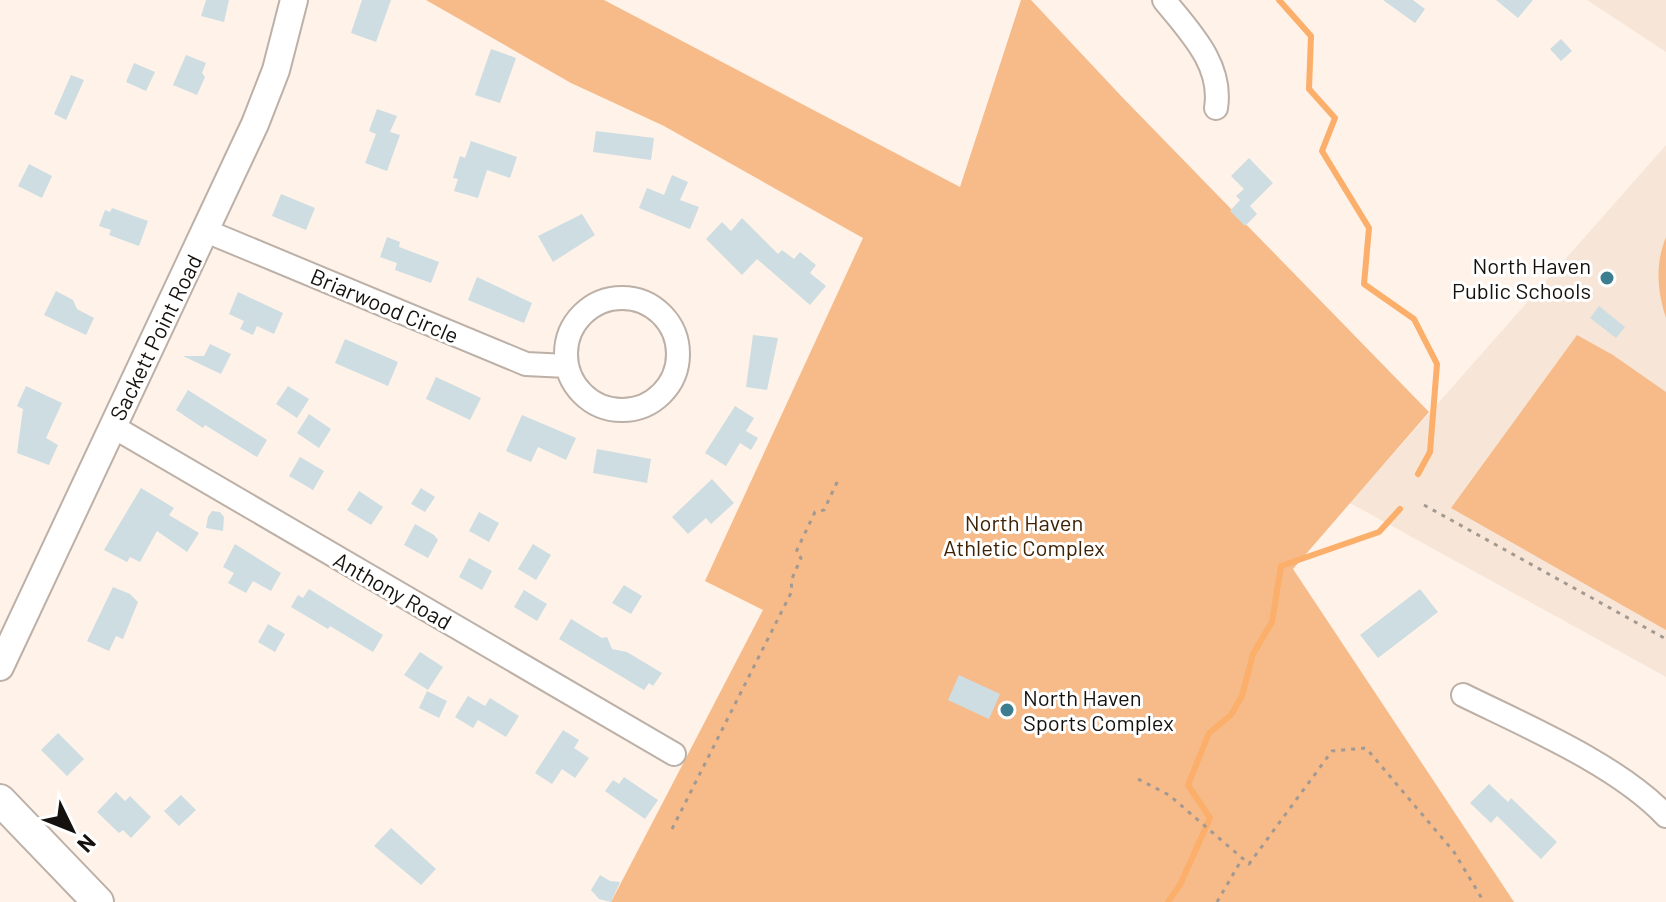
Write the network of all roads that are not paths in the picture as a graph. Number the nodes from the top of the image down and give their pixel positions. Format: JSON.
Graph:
{"nodes":[{"id":1,"x":294,"y":0,"type":"edge"},
{"id":2,"x":1164,"y":0,"type":"edge"},
{"id":3,"x":1216,"y":108,"type":"dead end"},
{"id":4,"x":206,"y":231,"type":"junction"},
{"id":5,"x":567,"y":366,"type":"junction"},
{"id":6,"x":112,"y":426,"type":"junction"},
{"id":7,"x":0,"y":667,"type":"edge"},
{"id":8,"x":1463,"y":695,"type":"dead end"},
{"id":9,"x":674,"y":754,"type":"dead end"},
{"id":10,"x":0,"y":800,"type":"edge"},
{"id":11,"x":1666,"y":816,"type":"edge"},
{"id":12,"x":98,"y":902,"type":"edge"}],
"edges":[{"from":1,"to":4,"type":"street","name":"Sackett Point Road"},
{"from":2,"to":3,"type":"street"},
{"from":4,"to":5,"type":"street","name":"Briarwood Circle"},
{"from":4,"to":6,"type":"street","name":"Sackett Point Road"},
{"from":5,"to":5,"type":"street"},
{"from":6,"to":7,"type":"street","name":"Sackett Point Road"},
{"from":6,"to":9,"type":"street","name":"Anthony Road"},
{"from":8,"to":11,"type":"street"},
{"from":10,"to":12,"type":"main road"}]}
